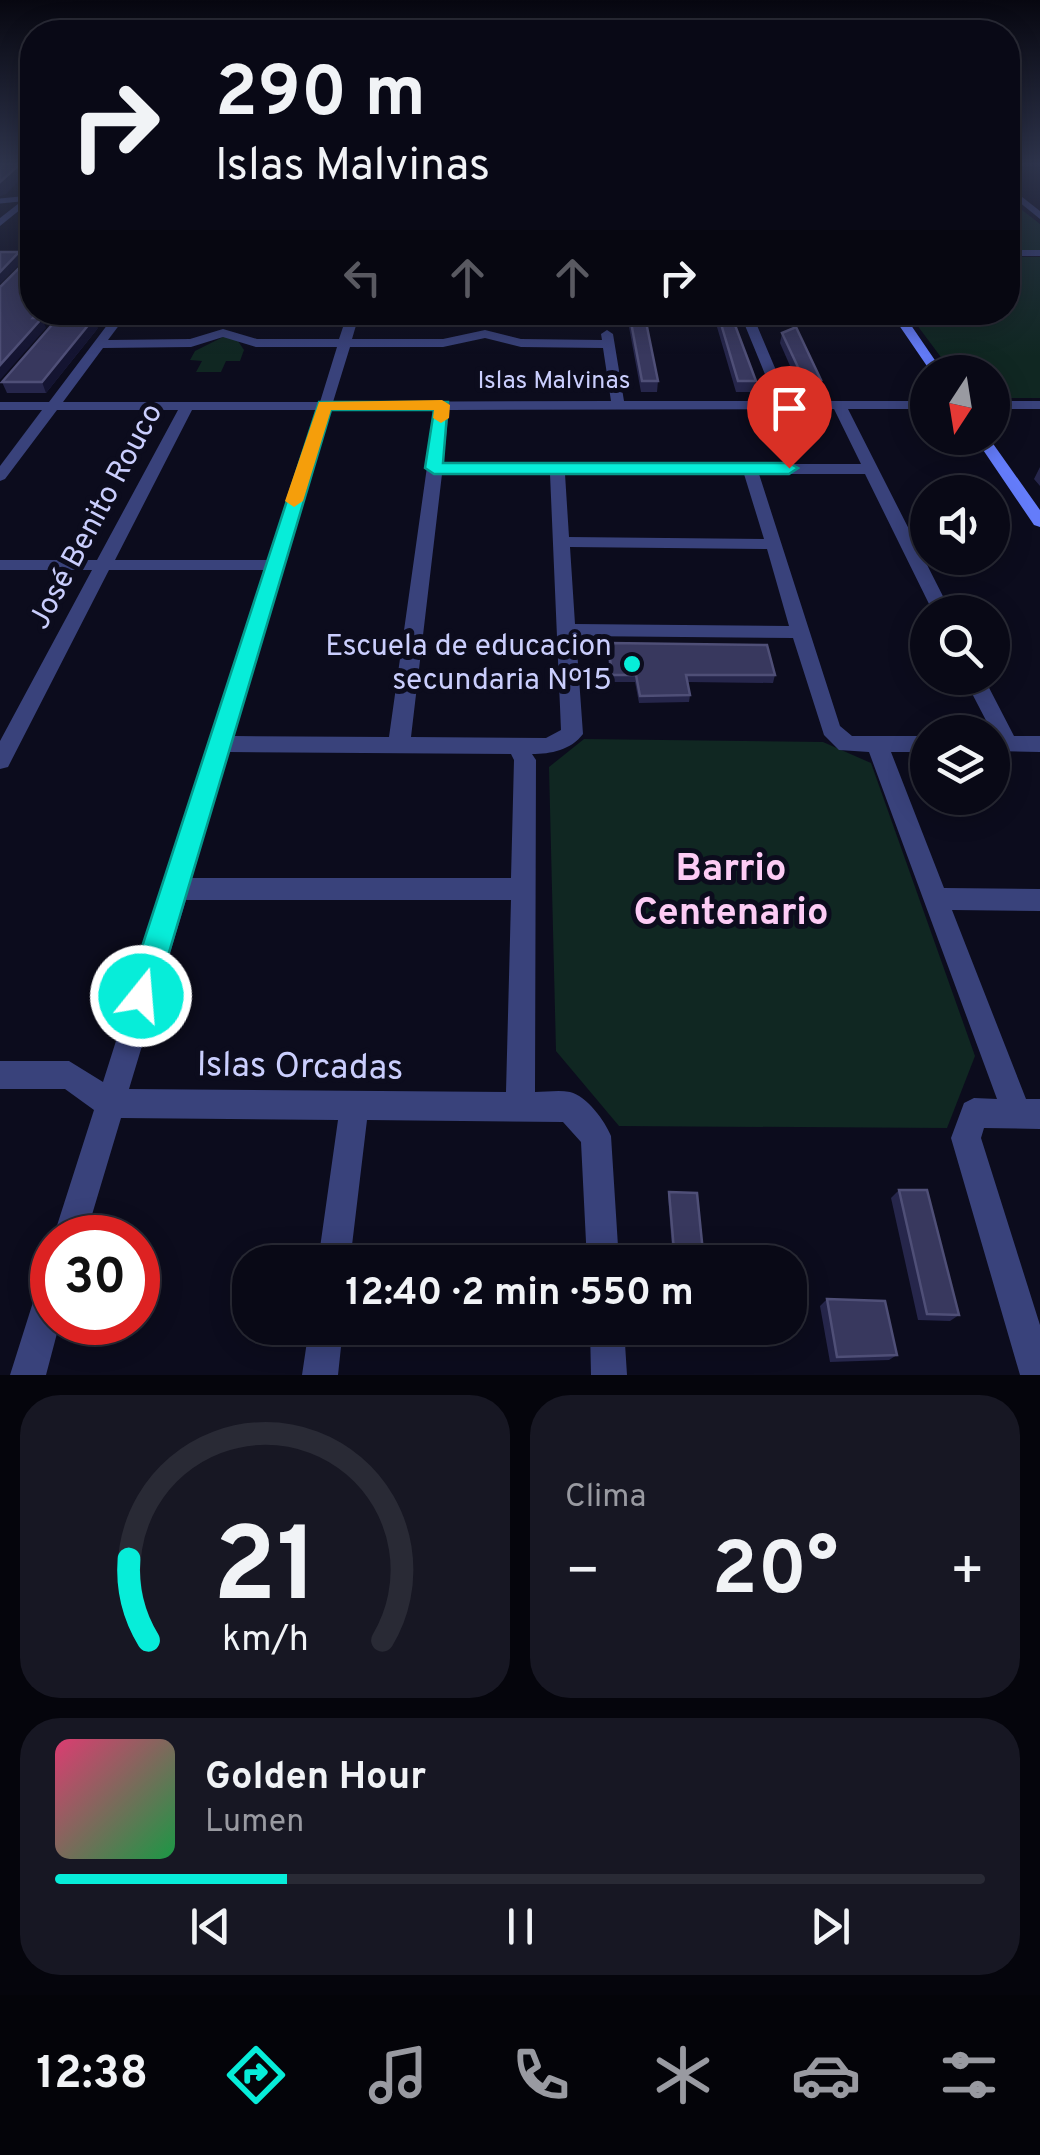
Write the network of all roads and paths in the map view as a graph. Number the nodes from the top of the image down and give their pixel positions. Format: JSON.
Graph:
{"nodes":[{"id":1,"x":113,"y":325,"type":"edge"},
{"id":2,"x":350,"y":325,"type":"edge"},
{"id":3,"x":606,"y":325,"type":"edge"},
{"id":4,"x":751,"y":325,"type":"edge"},
{"id":5,"x":904,"y":325,"type":"edge"},
{"id":6,"x":345,"y":343,"type":"junction"},
{"id":7,"x":98,"y":344,"type":"junction"},
{"id":8,"x":608,"y":344,"type":"junction"},
{"id":9,"x":925,"y":355,"type":"edge"},
{"id":10,"x":618,"y":404,"type":"junction"},
{"id":11,"x":839,"y":404,"type":"junction"},
{"id":12,"x":442,"y":405,"type":"junction"},
{"id":13,"x":784,"y":405,"type":"junction"},
{"id":14,"x":910,"y":405,"type":"edge"},
{"id":15,"x":1010,"y":405,"type":"edge"},
{"id":16,"x":1040,"y":405,"type":"edge"},
{"id":17,"x":0,"y":406,"type":"edge"},
{"id":18,"x":54,"y":406,"type":"junction"},
{"id":19,"x":187,"y":406,"type":"junction"},
{"id":20,"x":325,"y":406,"type":"junction"},
{"id":21,"x":994,"y":455,"type":"edge"},
{"id":22,"x":434,"y":468,"type":"junction"},
{"id":23,"x":750,"y":468,"type":"junction"},
{"id":24,"x":869,"y":469,"type":"junction"},
{"id":25,"x":557,"y":470,"type":"junction"},
{"id":26,"x":0,"y":476,"type":"edge"},
{"id":27,"x":1040,"y":522,"type":"edge"},
{"id":28,"x":561,"y":542,"type":"junction"},
{"id":29,"x":774,"y":544,"type":"junction"},
{"id":30,"x":0,"y":565,"type":"edge"},
{"id":31,"x":104,"y":565,"type":"junction"},
{"id":32,"x":274,"y":565,"type":"junction"},
{"id":33,"x":933,"y":595,"type":"edge"},
{"id":34,"x":566,"y":630,"type":"junction"},
{"id":35,"x":802,"y":632,"type":"junction"},
{"id":36,"x":218,"y":744,"type":"junction"},
{"id":37,"x":877,"y":744,"type":"junction"},
{"id":38,"x":910,"y":744,"type":"edge"},
{"id":39,"x":1010,"y":744,"type":"edge"},
{"id":40,"x":1040,"y":744,"type":"edge"},
{"id":41,"x":399,"y":745,"type":"junction"},
{"id":42,"x":516,"y":745,"type":"junction"},
{"id":43,"x":0,"y":760,"type":"edge"},
{"id":44,"x":524,"y":888,"type":"junction"},
{"id":45,"x":174,"y":889,"type":"junction"},
{"id":46,"x":937,"y":899,"type":"junction"},
{"id":47,"x":1040,"y":900,"type":"edge"},
{"id":48,"x":0,"y":1075,"type":"edge"},
{"id":49,"x":108,"y":1103,"type":"junction"},
{"id":50,"x":354,"y":1107,"type":"junction"},
{"id":51,"x":520,"y":1107,"type":"junction"},
{"id":52,"x":1029,"y":1114,"type":"edge"},
{"id":53,"x":75,"y":1215,"type":"edge"},
{"id":54,"x":336,"y":1245,"type":"edge"},
{"id":55,"x":602,"y":1245,"type":"edge"},
{"id":56,"x":37,"y":1345,"type":"edge"},
{"id":57,"x":324,"y":1345,"type":"edge"},
{"id":58,"x":607,"y":1345,"type":"edge"},
{"id":59,"x":28,"y":1375,"type":"edge"},
{"id":60,"x":320,"y":1375,"type":"edge"},
{"id":61,"x":609,"y":1375,"type":"edge"},
{"id":62,"x":1038,"y":1375,"type":"edge"}],
"edges":[{"from":1,"to":7,"type":"street"},
{"from":2,"to":6,"type":"street"},
{"from":3,"to":8,"type":"street"},
{"from":4,"to":13,"type":"street"},
{"from":5,"to":9,"type":"main road"},
{"from":6,"to":7,"type":"street"},
{"from":6,"to":8,"type":"street"},
{"from":6,"to":20,"type":"street"},
{"from":7,"to":18,"type":"street"},
{"from":8,"to":10,"type":"street"},
{"from":10,"to":12,"type":"street","name":"Islas Malvinas"},
{"from":10,"to":13,"type":"street","name":"Islas Malvinas"},
{"from":11,"to":13,"type":"street","name":"Islas Malvinas"},
{"from":11,"to":14,"type":"street","name":"Islas Malvinas"},
{"from":11,"to":24,"type":"street"},
{"from":12,"to":20,"type":"street","name":"Islas Malvinas"},
{"from":12,"to":22,"type":"street"},
{"from":15,"to":16,"type":"street"},
{"from":17,"to":18,"type":"street","name":"Islas Malvinas"},
{"from":18,"to":19,"type":"street","name":"Islas Malvinas"},
{"from":18,"to":26,"type":"street"},
{"from":19,"to":20,"type":"street","name":"Islas Malvinas"},
{"from":19,"to":31,"type":"street","name":"José Benito Rouco"},
{"from":20,"to":32,"type":"street"},
{"from":21,"to":27,"type":"main road"},
{"from":22,"to":25,"type":"street"},
{"from":22,"to":41,"type":"street"},
{"from":23,"to":24,"type":"street"},
{"from":23,"to":25,"type":"street"},
{"from":23,"to":29,"type":"street"},
{"from":24,"to":33,"type":"street"},
{"from":25,"to":28,"type":"street"},
{"from":28,"to":29,"type":"street"},
{"from":28,"to":34,"type":"street"},
{"from":29,"to":35,"type":"street"},
{"from":30,"to":31,"type":"street"},
{"from":31,"to":32,"type":"street"},
{"from":31,"to":43,"type":"street","name":"José Benito Rouco"},
{"from":32,"to":36,"type":"street"},
{"from":34,"to":35,"type":"street"},
{"from":34,"to":42,"type":"street"},
{"from":35,"to":37,"type":"street"},
{"from":36,"to":41,"type":"street"},
{"from":36,"to":45,"type":"street"},
{"from":37,"to":38,"type":"street"},
{"from":37,"to":46,"type":"street"},
{"from":39,"to":40,"type":"street"},
{"from":41,"to":42,"type":"street"},
{"from":42,"to":44,"type":"street"},
{"from":44,"to":45,"type":"street"},
{"from":44,"to":51,"type":"street"},
{"from":45,"to":49,"type":"street"},
{"from":46,"to":47,"type":"street"},
{"from":46,"to":52,"type":"street"},
{"from":48,"to":49,"type":"street"},
{"from":49,"to":50,"type":"street","name":"Islas Orcadas"},
{"from":49,"to":53,"type":"street"},
{"from":50,"to":51,"type":"street","name":"Islas Orcadas"},
{"from":50,"to":54,"type":"street"},
{"from":51,"to":55,"type":"street","name":"Islas Orcadas"},
{"from":52,"to":62,"type":"street"},
{"from":56,"to":59,"type":"street"},
{"from":57,"to":60,"type":"street"},
{"from":58,"to":61,"type":"street"}]}
